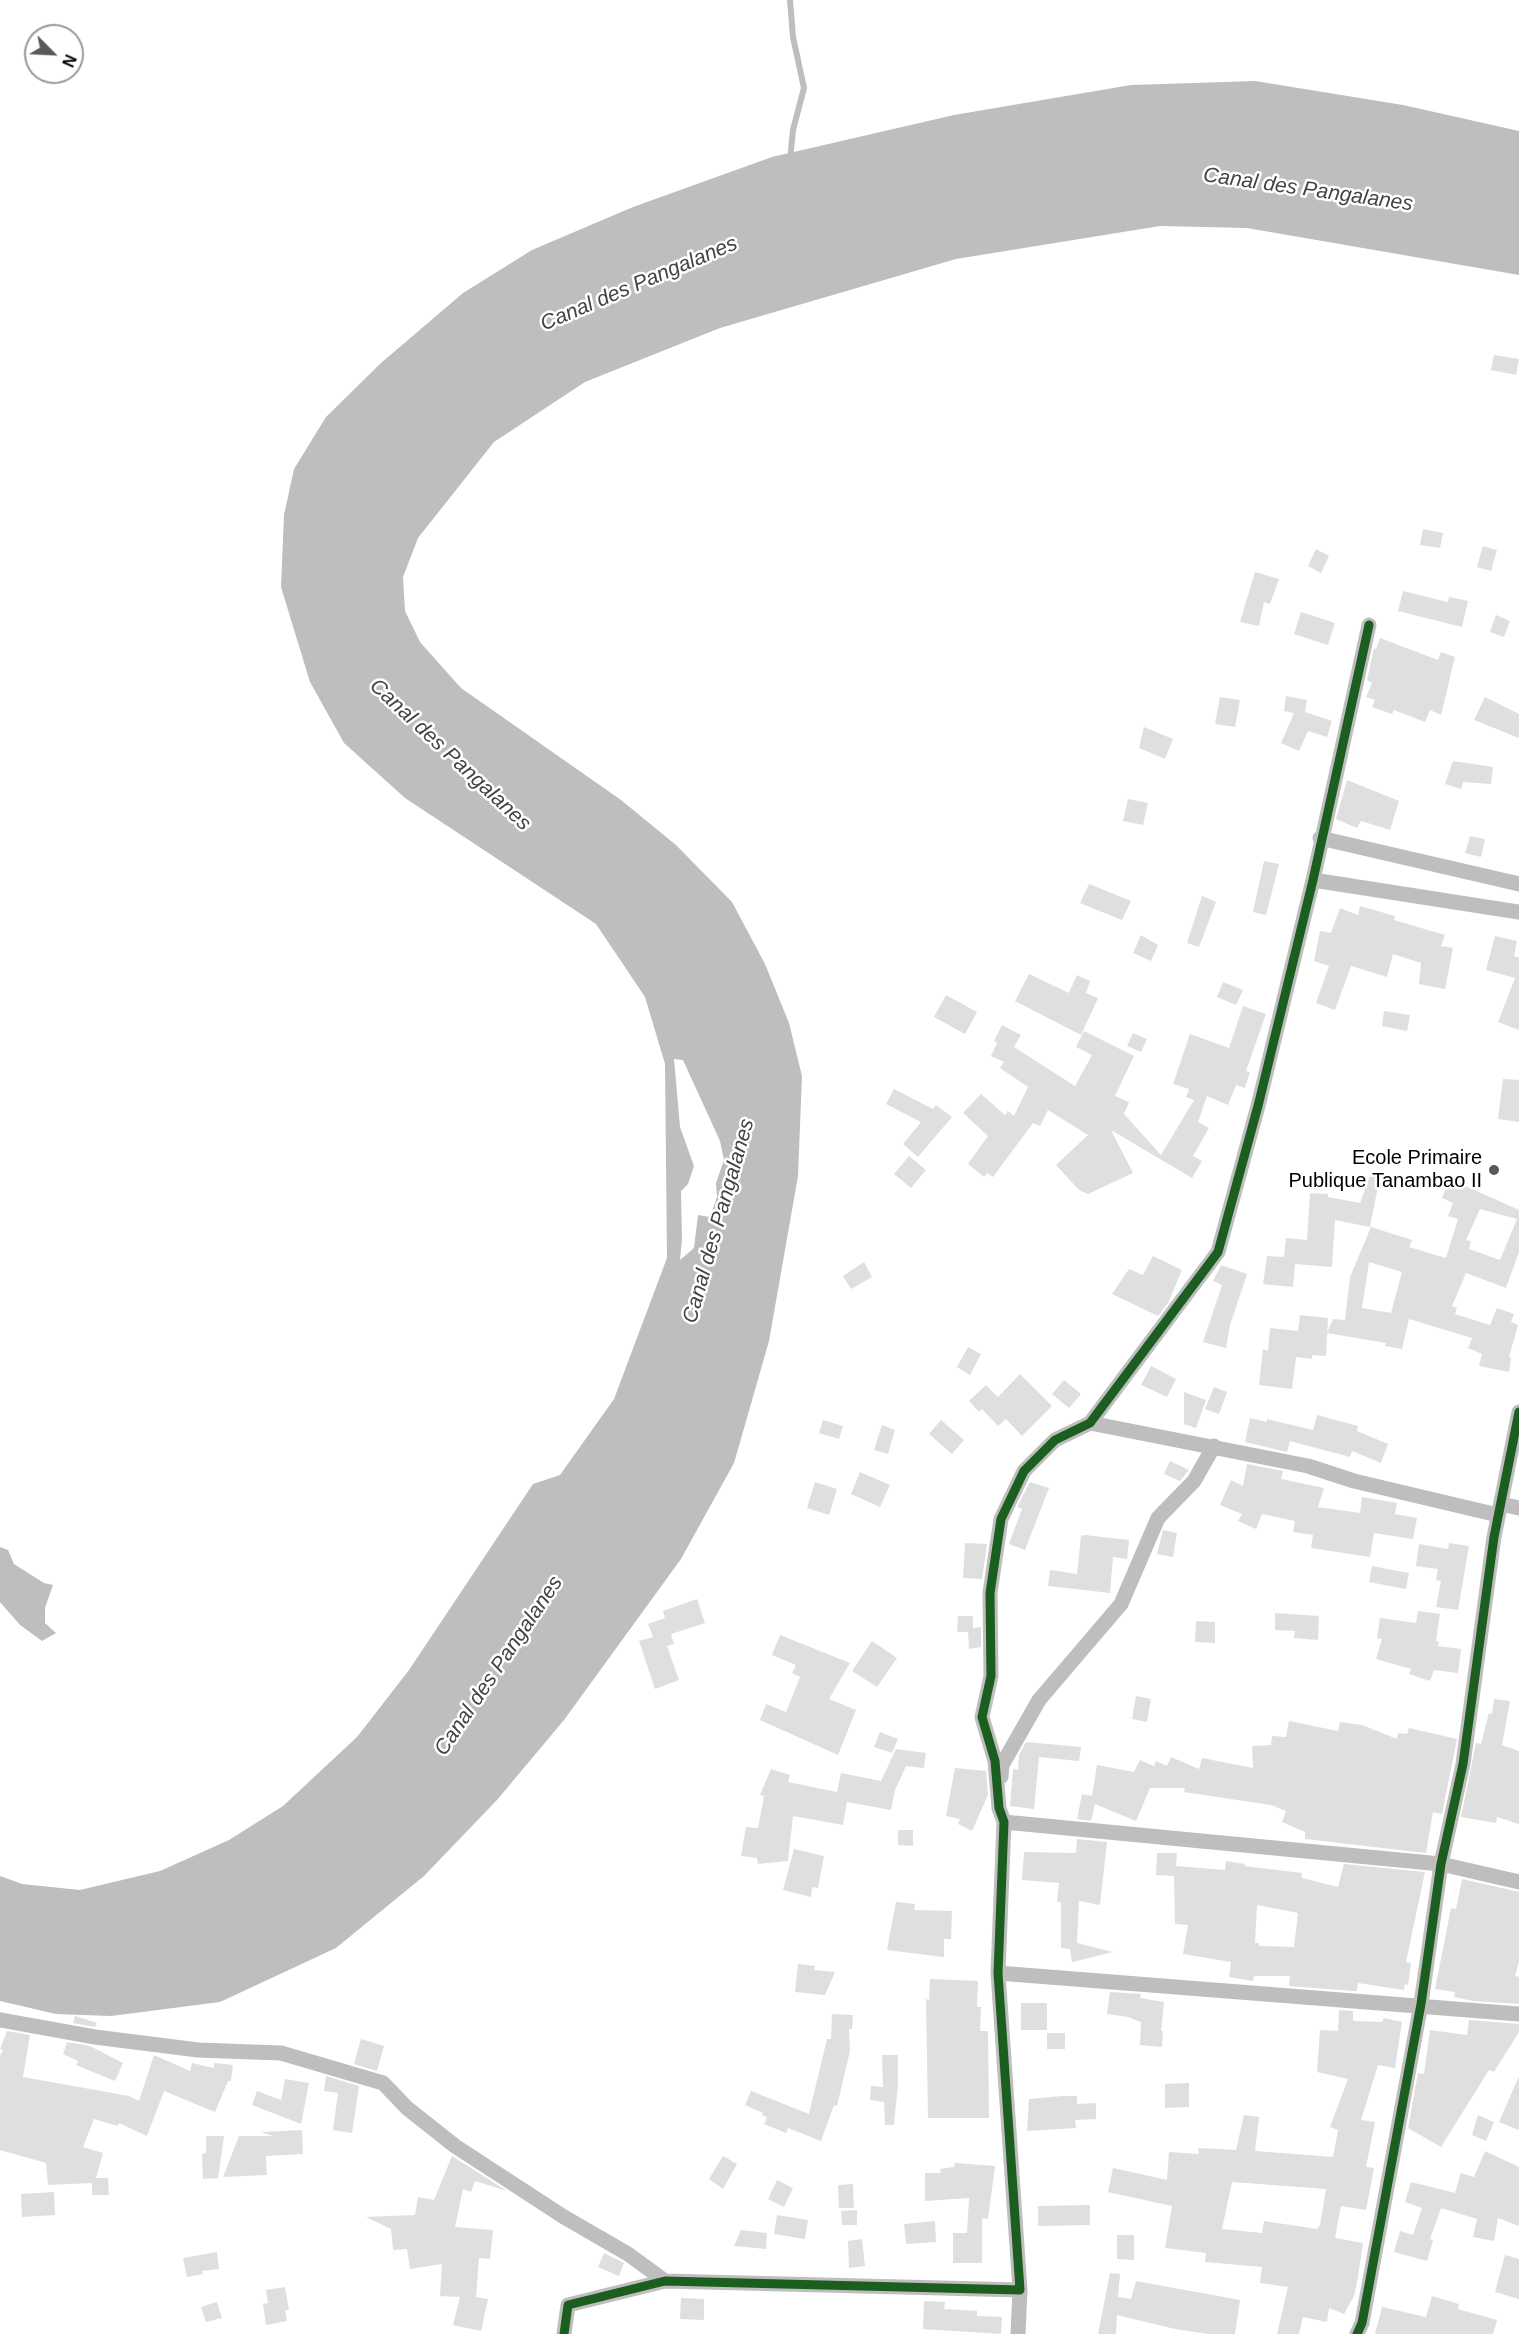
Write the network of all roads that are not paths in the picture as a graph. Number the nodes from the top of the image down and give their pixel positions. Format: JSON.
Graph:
{"nodes":[{"id":1,"x":1369,"y":625,"type":"dead end"},
{"id":2,"x":1320,"y":838,"type":"junction"},
{"id":3,"x":1313,"y":880,"type":"junction"},
{"id":4,"x":1519,"y":884,"type":"edge"},
{"id":5,"x":1519,"y":912,"type":"edge"},
{"id":6,"x":1519,"y":1412,"type":"edge"},
{"id":7,"x":1090,"y":1423,"type":"junction"},
{"id":8,"x":1214,"y":1446,"type":"junction"},
{"id":9,"x":1519,"y":1508,"type":"edge"},
{"id":10,"x":1500,"y":1510,"type":"junction"},
{"id":11,"x":1001,"y":1815,"type":"junction"},
{"id":12,"x":1441,"y":1864,"type":"junction"},
{"id":13,"x":1519,"y":1882,"type":"edge"},
{"id":14,"x":998,"y":1973,"type":"junction"},
{"id":15,"x":1421,"y":2004,"type":"junction"},
{"id":16,"x":1519,"y":2014,"type":"edge"},
{"id":17,"x":0,"y":2020,"type":"edge"},
{"id":18,"x":665,"y":2281,"type":"junction"},
{"id":19,"x":1020,"y":2290,"type":"junction"},
{"id":20,"x":564,"y":2334,"type":"edge"},
{"id":21,"x":1018,"y":2334,"type":"edge"},
{"id":22,"x":1356,"y":2334,"type":"edge"}],
"edges":[{"from":1,"to":2,"type":"street"},
{"from":2,"to":3,"type":"street"},
{"from":2,"to":4,"type":"street"},
{"from":3,"to":5,"type":"street"},
{"from":3,"to":7,"type":"street"},
{"from":6,"to":10,"type":"street"},
{"from":7,"to":8,"type":"street"},
{"from":7,"to":11,"type":"street"},
{"from":8,"to":10,"type":"street"},
{"from":8,"to":11,"type":"street"},
{"from":9,"to":10,"type":"street"},
{"from":10,"to":12,"type":"street"},
{"from":11,"to":12,"type":"street"},
{"from":11,"to":14,"type":"street"},
{"from":12,"to":13,"type":"street"},
{"from":12,"to":15,"type":"street"},
{"from":14,"to":15,"type":"street"},
{"from":14,"to":19,"type":"street"},
{"from":15,"to":16,"type":"street"},
{"from":15,"to":22,"type":"street"},
{"from":17,"to":18,"type":"street"},
{"from":18,"to":19,"type":"street"},
{"from":18,"to":20,"type":"street"},
{"from":19,"to":21,"type":"street"}]}
